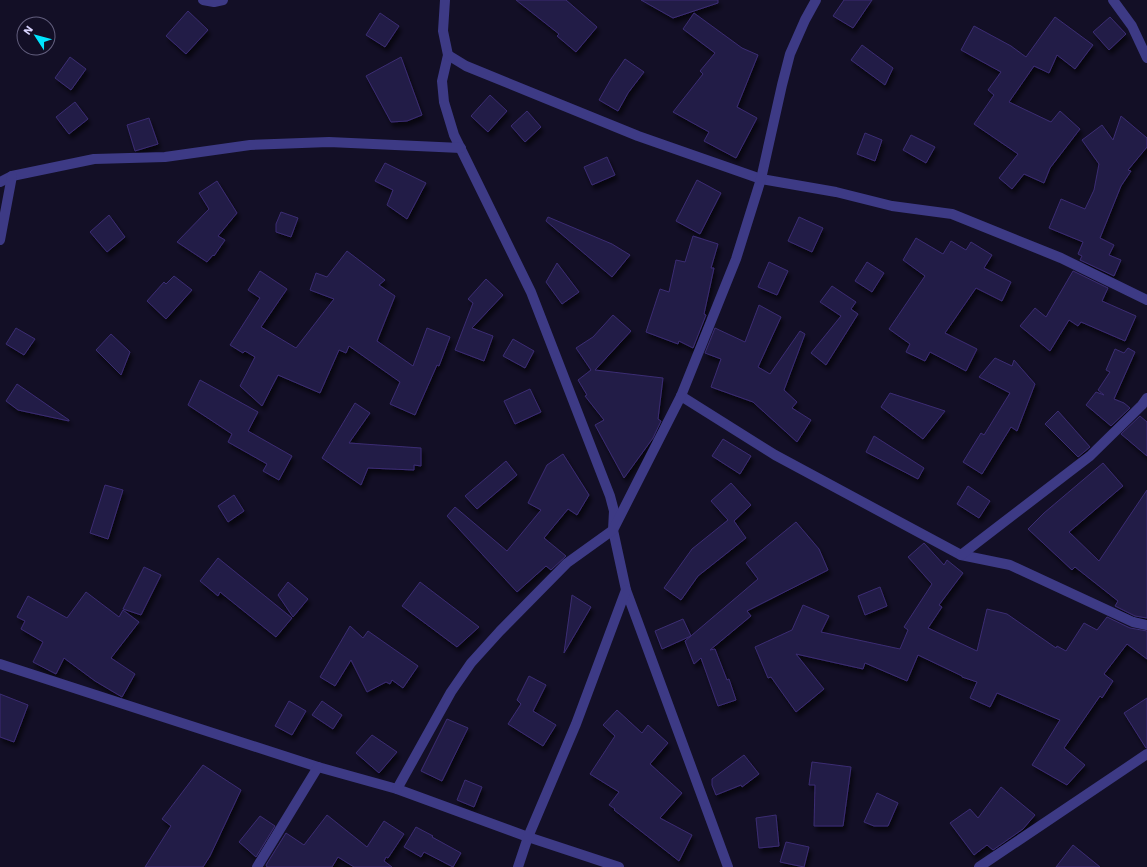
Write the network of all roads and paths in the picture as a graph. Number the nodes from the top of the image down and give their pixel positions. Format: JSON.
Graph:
{"nodes":[{"id":1,"x":203,"y":0,"type":"edge"},
{"id":2,"x":223,"y":0,"type":"edge"},
{"id":3,"x":445,"y":0,"type":"edge"},
{"id":4,"x":816,"y":0,"type":"edge"},
{"id":5,"x":1113,"y":0,"type":"edge"},
{"id":6,"x":448,"y":55,"type":"junction"},
{"id":7,"x":1147,"y":58,"type":"edge"},
{"id":8,"x":461,"y":148,"type":"junction"},
{"id":9,"x":12,"y":176,"type":"junction"},
{"id":10,"x":761,"y":179,"type":"junction"},
{"id":11,"x":0,"y":182,"type":"edge"},
{"id":12,"x":0,"y":240,"type":"edge"},
{"id":13,"x":1147,"y":300,"type":"edge"},
{"id":14,"x":681,"y":396,"type":"junction"},
{"id":15,"x":1147,"y":398,"type":"edge"},
{"id":16,"x":613,"y":530,"type":"junction"},
{"id":17,"x":961,"y":555,"type":"junction"},
{"id":18,"x":626,"y":590,"type":"junction"},
{"id":19,"x":1147,"y":625,"type":"edge"},
{"id":20,"x":0,"y":664,"type":"edge"},
{"id":21,"x":1147,"y":754,"type":"edge"},
{"id":22,"x":318,"y":767,"type":"junction"},
{"id":23,"x":397,"y":789,"type":"junction"},
{"id":24,"x":528,"y":837,"type":"junction"},
{"id":25,"x":257,"y":867,"type":"edge"},
{"id":26,"x":518,"y":867,"type":"edge"},
{"id":27,"x":619,"y":867,"type":"edge"},
{"id":28,"x":728,"y":867,"type":"edge"},
{"id":29,"x":979,"y":867,"type":"edge"}],
"edges":[{"from":1,"to":2,"type":"street"},
{"from":3,"to":6,"type":"street"},
{"from":4,"to":10,"type":"street"},
{"from":5,"to":7,"type":"street"},
{"from":6,"to":8,"type":"street"},
{"from":6,"to":10,"type":"street"},
{"from":8,"to":9,"type":"street"},
{"from":8,"to":16,"type":"street"},
{"from":9,"to":11,"type":"street"},
{"from":9,"to":12,"type":"street"},
{"from":10,"to":13,"type":"street"},
{"from":10,"to":14,"type":"street"},
{"from":14,"to":16,"type":"street"},
{"from":14,"to":17,"type":"street"},
{"from":15,"to":17,"type":"street"},
{"from":16,"to":18,"type":"street"},
{"from":16,"to":23,"type":"street"},
{"from":17,"to":19,"type":"street"},
{"from":18,"to":24,"type":"street"},
{"from":18,"to":28,"type":"street"},
{"from":20,"to":22,"type":"street"},
{"from":21,"to":29,"type":"street"},
{"from":22,"to":23,"type":"street"},
{"from":22,"to":25,"type":"street"},
{"from":23,"to":24,"type":"street"},
{"from":24,"to":26,"type":"street"},
{"from":24,"to":27,"type":"street"}]}
